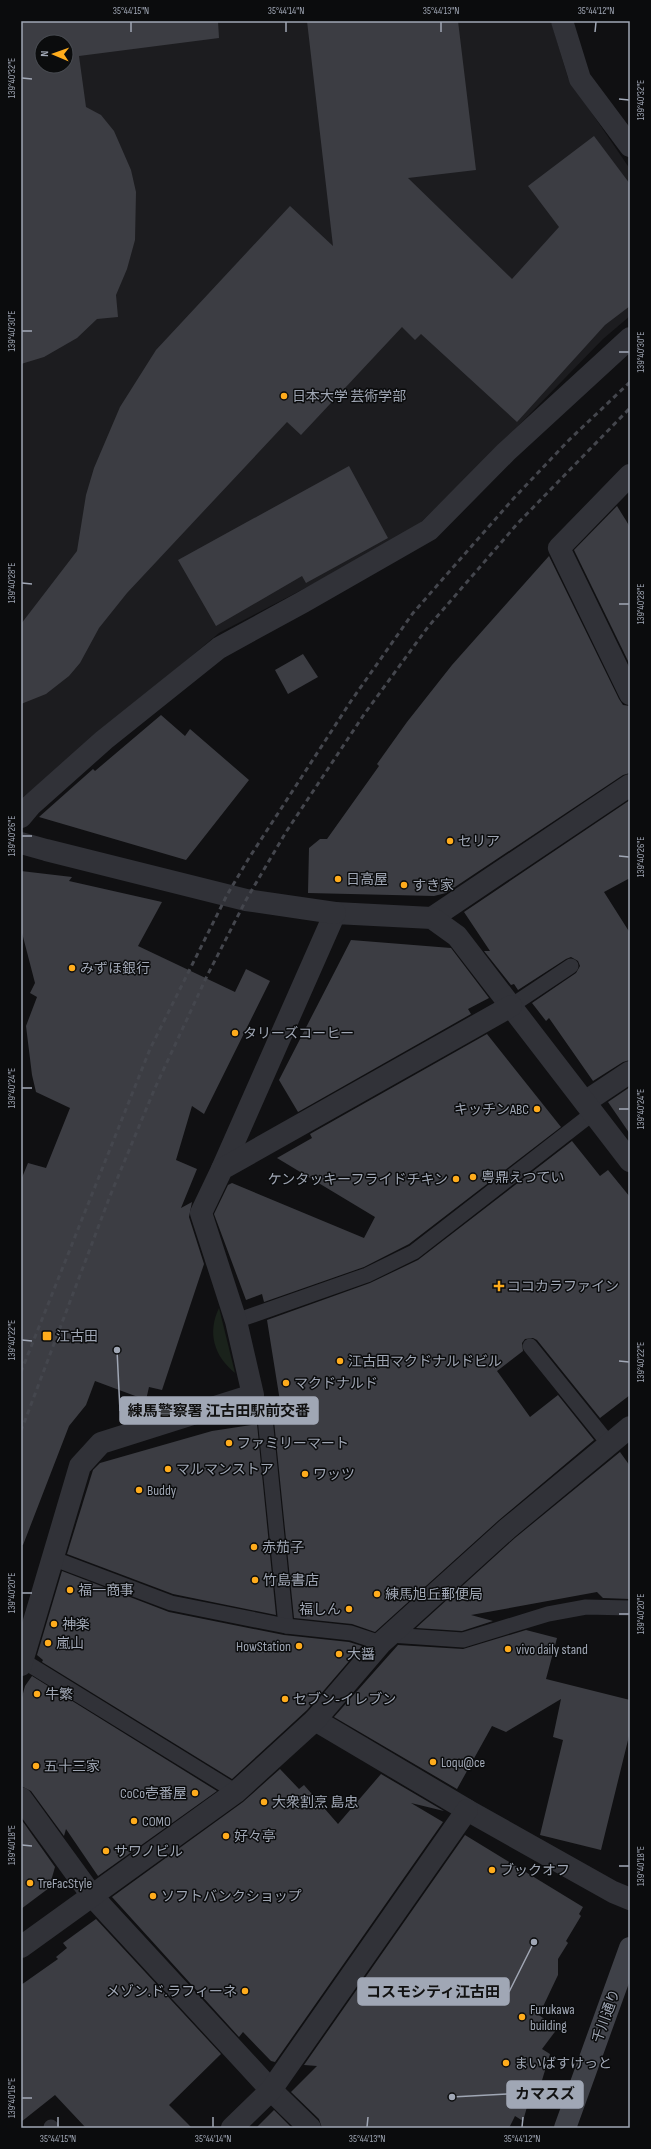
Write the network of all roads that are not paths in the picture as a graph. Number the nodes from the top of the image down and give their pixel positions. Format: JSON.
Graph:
{"nodes":[{"id":1,"x":562,"y":21,"type":"edge"},
{"id":2,"x":627,"y":135,"type":"edge"},
{"id":3,"x":630,"y":338,"type":"edge"},
{"id":4,"x":630,"y":475,"type":"edge"},
{"id":5,"x":630,"y":694,"type":"edge"},
{"id":6,"x":630,"y":785,"type":"edge"},
{"id":7,"x":21,"y":817,"type":"edge"},
{"id":8,"x":21,"y":843,"type":"edge"},
{"id":9,"x":335,"y":913,"type":"junction"},
{"id":10,"x":432,"y":918,"type":"junction"},
{"id":11,"x":571,"y":966,"type":"dead end"},
{"id":12,"x":511,"y":1006,"type":"junction"},
{"id":13,"x":630,"y":1072,"type":"edge"},
{"id":14,"x":589,"y":1108,"type":"junction"},
{"id":15,"x":630,"y":1161,"type":"edge"},
{"id":16,"x":222,"y":1169,"type":"junction"},
{"id":17,"x":236,"y":1320,"type":"junction"},
{"id":18,"x":530,"y":1346,"type":"dead end"},
{"id":19,"x":253,"y":1395,"type":"junction"},
{"id":20,"x":630,"y":1427,"type":"edge"},
{"id":21,"x":610,"y":1444,"type":"junction"},
{"id":22,"x":52,"y":1558,"type":"junction"},
{"id":23,"x":630,"y":1608,"type":"edge"},
{"id":24,"x":286,"y":1626,"type":"junction"},
{"id":25,"x":386,"y":1639,"type":"junction"},
{"id":26,"x":22,"y":1662,"type":"edge"},
{"id":27,"x":315,"y":1720,"type":"junction"},
{"id":28,"x":236,"y":1792,"type":"junction"},
{"id":29,"x":21,"y":1798,"type":"edge"},
{"id":30,"x":467,"y":1810,"type":"junction"},
{"id":31,"x":93,"y":1897,"type":"junction"},
{"id":32,"x":630,"y":1899,"type":"edge"},
{"id":33,"x":21,"y":1947,"type":"edge"},
{"id":34,"x":630,"y":1948,"type":"edge"},
{"id":35,"x":271,"y":2090,"type":"junction"},
{"id":36,"x":232,"y":2128,"type":"edge"},
{"id":37,"x":310,"y":2128,"type":"edge"},
{"id":38,"x":565,"y":2128,"type":"edge"}],
"edges":[{"from":1,"to":2,"type":"street"},
{"from":3,"to":7,"type":"street"},
{"from":4,"to":5,"type":"street"},
{"from":6,"to":10,"type":"street"},
{"from":8,"to":9,"type":"street"},
{"from":9,"to":10,"type":"street"},
{"from":9,"to":16,"type":"street"},
{"from":10,"to":12,"type":"street"},
{"from":11,"to":12,"type":"lane"},
{"from":12,"to":14,"type":"street"},
{"from":12,"to":16,"type":"street"},
{"from":13,"to":14,"type":"street"},
{"from":14,"to":15,"type":"street"},
{"from":14,"to":17,"type":"lane"},
{"from":16,"to":17,"type":"street"},
{"from":17,"to":19,"type":"street"},
{"from":18,"to":21,"type":"lane"},
{"from":19,"to":22,"type":"street"},
{"from":19,"to":24,"type":"lane"},
{"from":20,"to":21,"type":"street"},
{"from":21,"to":25,"type":"street"},
{"from":22,"to":24,"type":"lane"},
{"from":22,"to":26,"type":"street"},
{"from":23,"to":25,"type":"lane"},
{"from":24,"to":25,"type":"lane"},
{"from":25,"to":27,"type":"street"},
{"from":26,"to":28,"type":"lane"},
{"from":27,"to":28,"type":"street"},
{"from":27,"to":30,"type":"street"},
{"from":28,"to":31,"type":"street"},
{"from":29,"to":31,"type":"street"},
{"from":30,"to":32,"type":"street"},
{"from":30,"to":35,"type":"street"},
{"from":31,"to":33,"type":"street"},
{"from":31,"to":35,"type":"street"},
{"from":34,"to":38,"type":"main road","name":"千川通り"},
{"from":35,"to":36,"type":"street"},
{"from":35,"to":37,"type":"street"}]}
